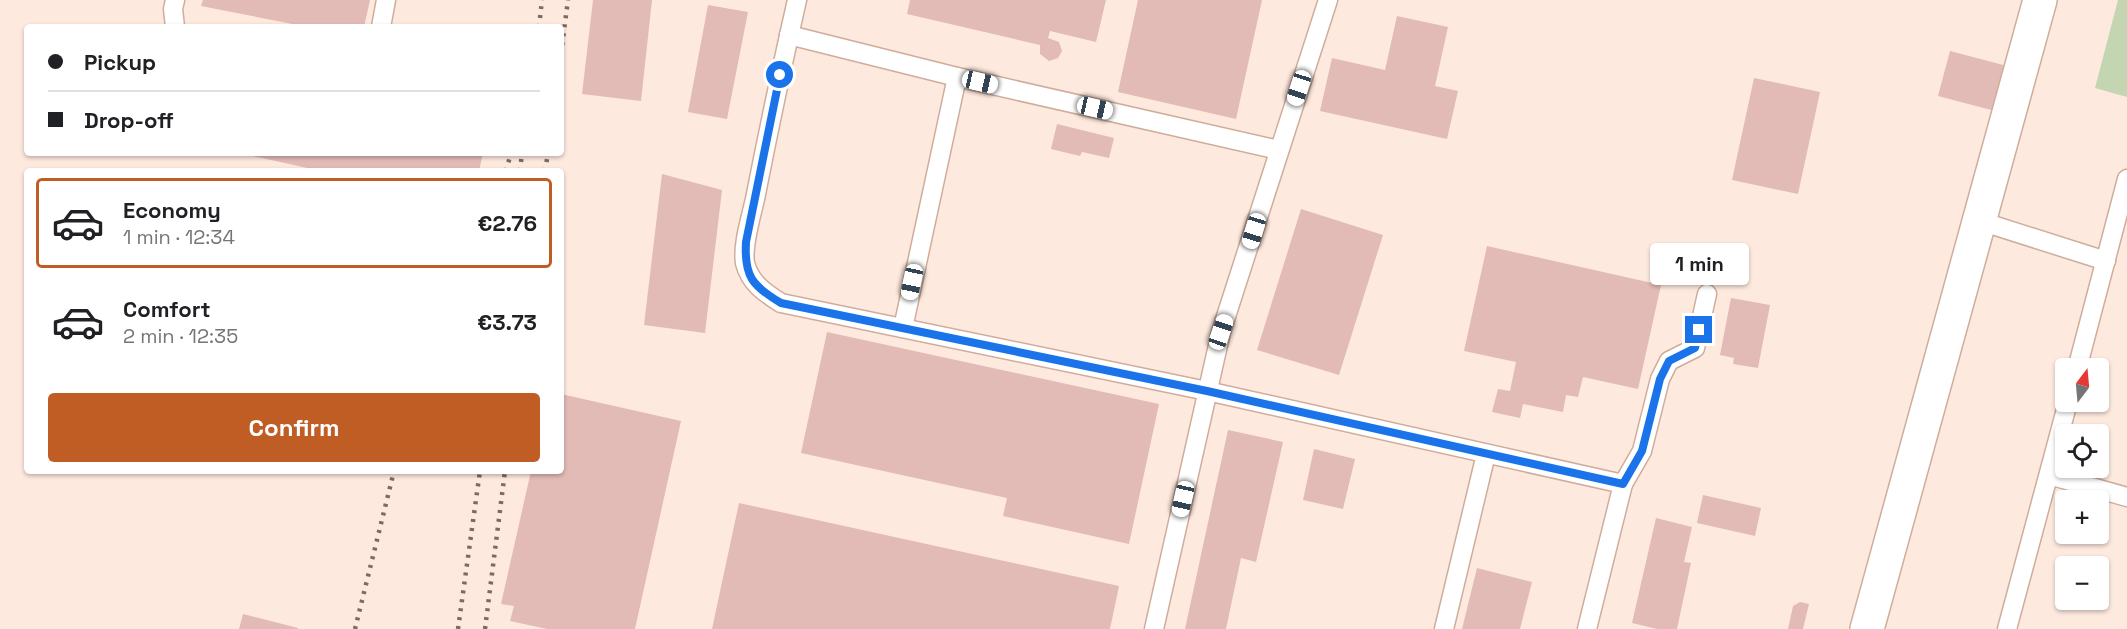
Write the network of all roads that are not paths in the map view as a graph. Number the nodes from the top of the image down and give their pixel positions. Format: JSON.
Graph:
{"nodes":[{"id":1,"x":175,"y":0,"type":"edge"},
{"id":2,"x":386,"y":0,"type":"edge"},
{"id":3,"x":796,"y":0,"type":"edge"},
{"id":4,"x":1328,"y":0,"type":"edge"},
{"id":5,"x":2040,"y":0,"type":"edge"},
{"id":6,"x":175,"y":24,"type":"edge"},
{"id":7,"x":382,"y":24,"type":"edge"},
{"id":8,"x":789,"y":35,"type":"junction"},
{"id":9,"x":957,"y":77,"type":"junction"},
{"id":10,"x":1279,"y":150,"type":"junction"},
{"id":11,"x":2127,"y":179,"type":"edge"},
{"id":12,"x":1980,"y":221,"type":"junction"},
{"id":13,"x":2106,"y":261,"type":"junction"},
{"id":14,"x":1707,"y":294,"type":"dead end"},
{"id":15,"x":903,"y":328,"type":"junction"},
{"id":16,"x":2080,"y":358,"type":"edge"},
{"id":17,"x":1207,"y":391,"type":"junction"},
{"id":18,"x":2065,"y":412,"type":"edge"},
{"id":19,"x":1486,"y":454,"type":"junction"},
{"id":20,"x":2049,"y":475,"type":"junction"},
{"id":21,"x":1623,"y":484,"type":"junction"},
{"id":22,"x":2127,"y":497,"type":"edge"},
{"id":23,"x":1154,"y":629,"type":"edge"},
{"id":24,"x":1444,"y":629,"type":"edge"},
{"id":25,"x":1587,"y":629,"type":"edge"},
{"id":26,"x":1867,"y":629,"type":"edge"},
{"id":27,"x":2007,"y":629,"type":"edge"}],
"edges":[{"from":1,"to":6,"type":"lane"},
{"from":2,"to":7,"type":"lane"},
{"from":3,"to":8,"type":"lane"},
{"from":4,"to":10,"type":"lane"},
{"from":5,"to":12,"type":"street"},
{"from":8,"to":9,"type":"lane"},
{"from":8,"to":15,"type":"lane"},
{"from":9,"to":10,"type":"lane"},
{"from":9,"to":15,"type":"lane"},
{"from":10,"to":17,"type":"lane"},
{"from":11,"to":13,"type":"lane"},
{"from":12,"to":13,"type":"lane"},
{"from":12,"to":26,"type":"street"},
{"from":13,"to":16,"type":"lane"},
{"from":14,"to":21,"type":"lane"},
{"from":15,"to":17,"type":"lane"},
{"from":17,"to":19,"type":"lane"},
{"from":17,"to":23,"type":"lane"},
{"from":18,"to":20,"type":"lane"},
{"from":19,"to":21,"type":"lane"},
{"from":19,"to":24,"type":"lane"},
{"from":20,"to":22,"type":"lane"},
{"from":20,"to":27,"type":"lane"},
{"from":21,"to":25,"type":"lane"}]}
